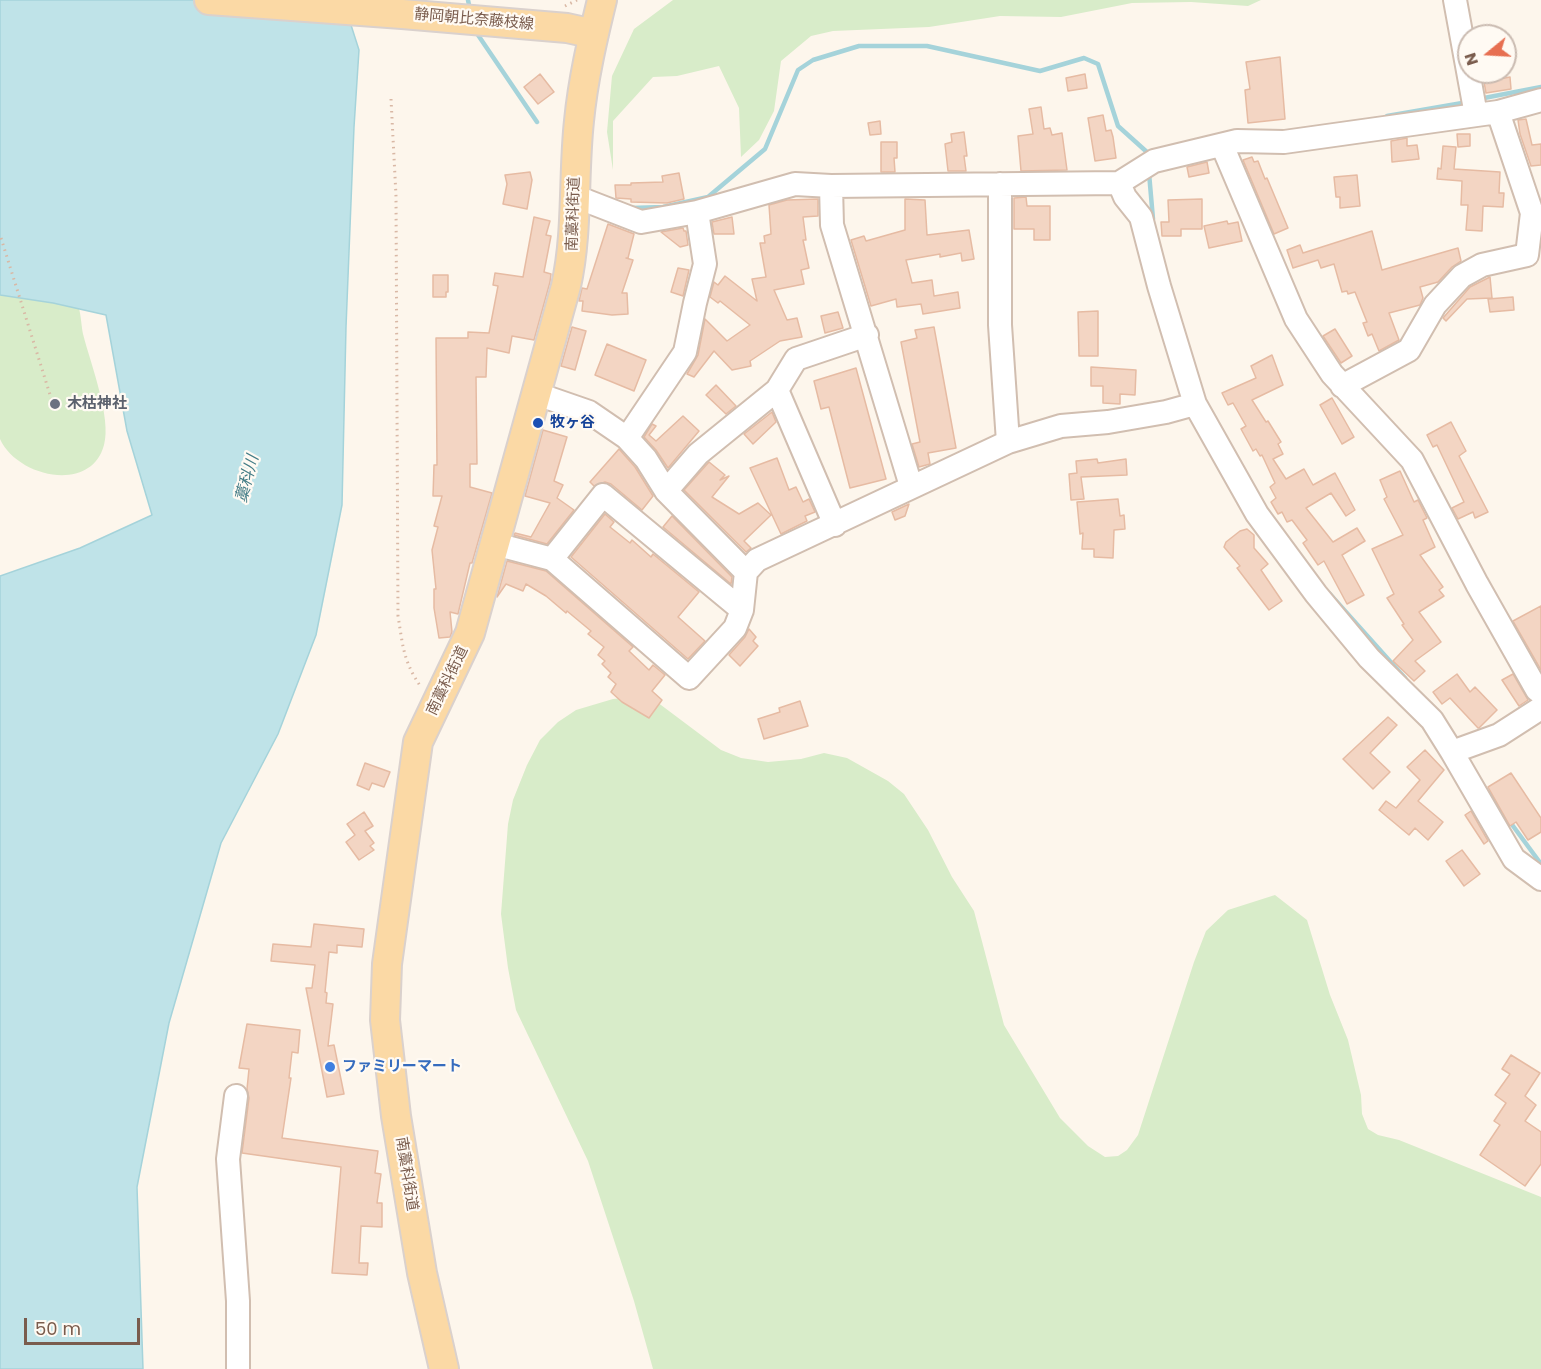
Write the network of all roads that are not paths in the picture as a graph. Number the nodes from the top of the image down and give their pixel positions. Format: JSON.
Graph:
{"nodes":[{"id":1,"x":209,"y":0,"type":"edge"},
{"id":2,"x":602,"y":0,"type":"edge"},
{"id":3,"x":1455,"y":0,"type":"edge"},
{"id":4,"x":594,"y":34,"type":"junction"},
{"id":5,"x":1541,"y":100,"type":"edge"},
{"id":6,"x":1476,"y":111,"type":"junction"},
{"id":7,"x":1498,"y":112,"type":"junction"},
{"id":8,"x":1222,"y":145,"type":"junction"},
{"id":9,"x":1119,"y":183,"type":"junction"},
{"id":10,"x":1000,"y":184,"type":"junction"},
{"id":11,"x":831,"y":186,"type":"junction"},
{"id":12,"x":574,"y":196,"type":"junction"},
{"id":13,"x":697,"y":212,"type":"junction"},
{"id":14,"x":867,"y":335,"type":"junction"},
{"id":15,"x":1342,"y":386,"type":"junction"},
{"id":16,"x":777,"y":390,"type":"junction"},
{"id":17,"x":537,"y":394,"type":"junction"},
{"id":18,"x":1195,"y":404,"type":"junction"},
{"id":19,"x":627,"y":438,"type":"junction"},
{"id":20,"x":1008,"y":442,"type":"junction"},
{"id":21,"x":911,"y":486,"type":"junction"},
{"id":22,"x":666,"y":491,"type":"junction"},
{"id":23,"x":834,"y":525,"type":"junction"},
{"id":24,"x":495,"y":544,"type":"junction"},
{"id":25,"x":552,"y":559,"type":"junction"},
{"id":26,"x":746,"y":572,"type":"junction"},
{"id":27,"x":742,"y":610,"type":"junction"},
{"id":28,"x":1541,"y":693,"type":"edge"},
{"id":29,"x":1541,"y":708,"type":"edge"},
{"id":30,"x":1452,"y":752,"type":"junction"},
{"id":31,"x":1541,"y":879,"type":"edge"},
{"id":32,"x":236,"y":1096,"type":"dead end"},
{"id":33,"x":438,"y":1363,"type":"edge"},
{"id":34,"x":238,"y":1369,"type":"edge"}],
"edges":[{"from":1,"to":4,"type":"main road","name":"静岡朝比奈藤枝線"},
{"from":2,"to":4,"type":"main road","name":"南藁科街道"},
{"from":3,"to":6,"type":"street"},
{"from":4,"to":12,"type":"main road","name":"南藁科街道"},
{"from":5,"to":7,"type":"street"},
{"from":6,"to":7,"type":"street"},
{"from":6,"to":8,"type":"street"},
{"from":7,"to":15,"type":"street"},
{"from":8,"to":9,"type":"street"},
{"from":8,"to":15,"type":"street"},
{"from":9,"to":10,"type":"street"},
{"from":9,"to":18,"type":"street"},
{"from":10,"to":11,"type":"street"},
{"from":10,"to":20,"type":"street"},
{"from":11,"to":13,"type":"street"},
{"from":11,"to":14,"type":"street"},
{"from":12,"to":13,"type":"street"},
{"from":12,"to":17,"type":"main road","name":"南藁科街道"},
{"from":13,"to":19,"type":"street"},
{"from":14,"to":16,"type":"street"},
{"from":14,"to":21,"type":"street"},
{"from":15,"to":28,"type":"street"},
{"from":16,"to":22,"type":"street"},
{"from":16,"to":23,"type":"street"},
{"from":17,"to":19,"type":"street"},
{"from":17,"to":24,"type":"main road","name":"南藁科街道"},
{"from":18,"to":20,"type":"street"},
{"from":18,"to":30,"type":"street"},
{"from":19,"to":22,"type":"street"},
{"from":20,"to":21,"type":"street"},
{"from":21,"to":23,"type":"street"},
{"from":22,"to":26,"type":"street"},
{"from":23,"to":26,"type":"street"},
{"from":24,"to":25,"type":"street"},
{"from":24,"to":33,"type":"main road","name":"南藁科街道"},
{"from":25,"to":27,"type":"street"},
{"from":25,"to":27,"type":"street"},
{"from":26,"to":27,"type":"street"},
{"from":29,"to":30,"type":"street"},
{"from":30,"to":31,"type":"street"},
{"from":32,"to":34,"type":"street"}]}
